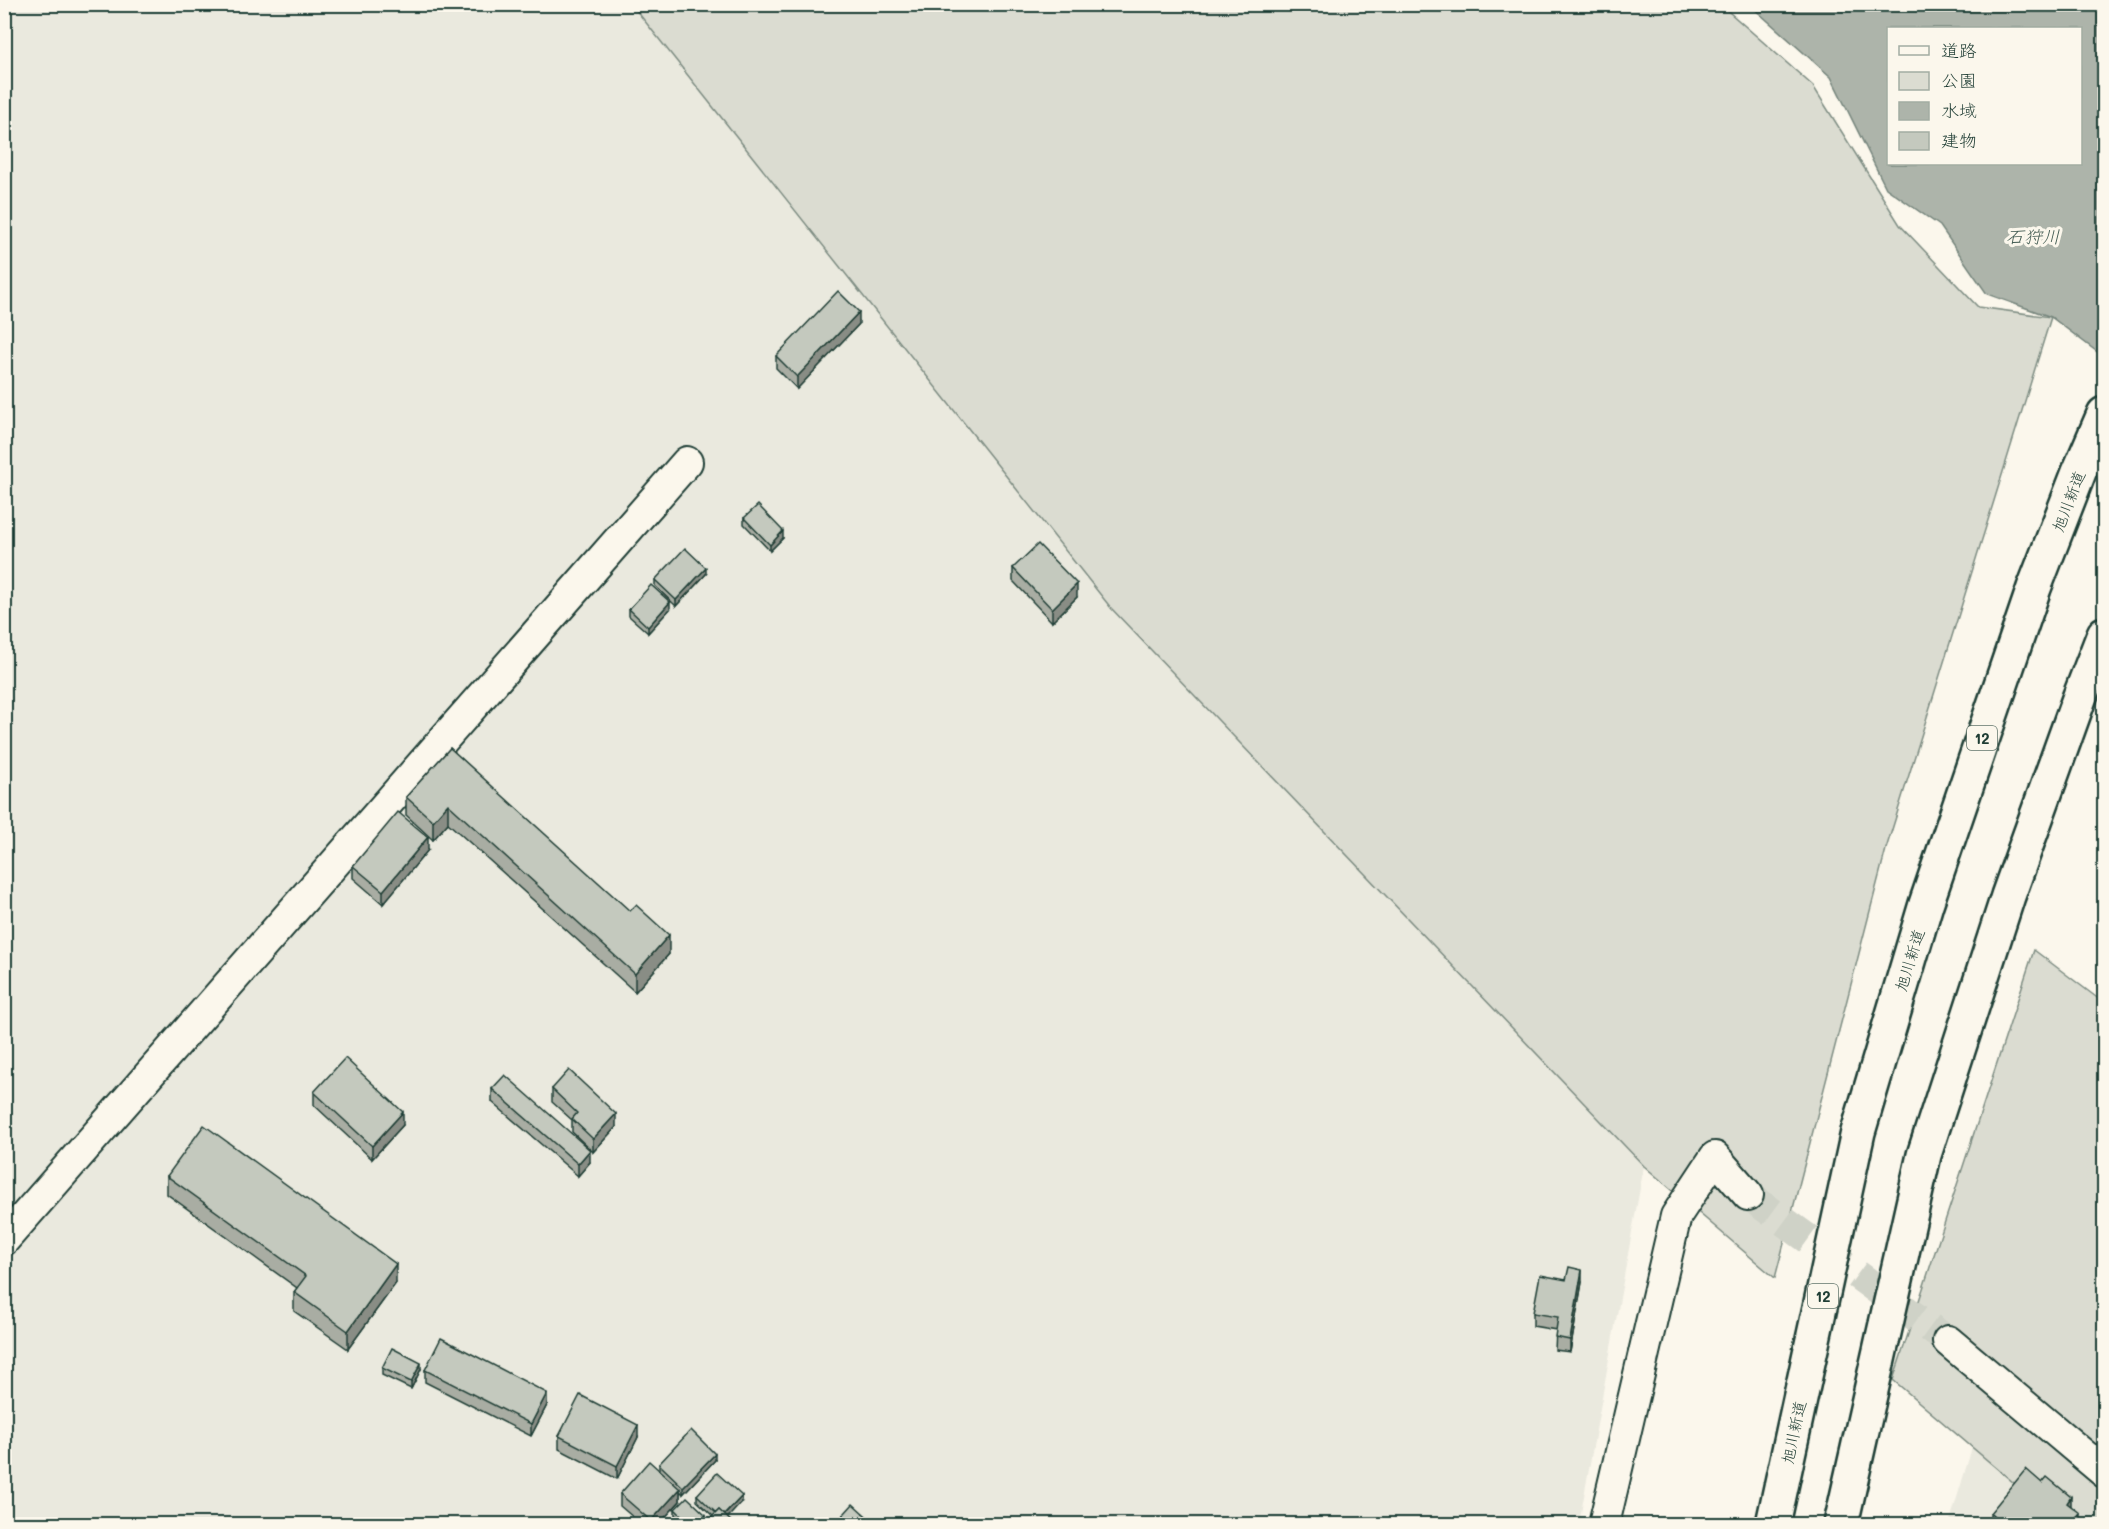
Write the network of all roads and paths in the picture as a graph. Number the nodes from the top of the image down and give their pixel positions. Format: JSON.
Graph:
{"nodes":[{"id":1,"x":2104,"y":414,"type":"edge"},
{"id":2,"x":687,"y":462,"type":"dead end"},
{"id":3,"x":2104,"y":634,"type":"edge"},
{"id":4,"x":1748,"y":1195,"type":"tunnel mouth"},
{"id":5,"x":4,"y":1240,"type":"edge"},
{"id":6,"x":1948,"y":1341,"type":"tunnel mouth"},
{"id":7,"x":2104,"y":1472,"type":"edge"},
{"id":8,"x":1604,"y":1524,"type":"edge"},
{"id":9,"x":1773,"y":1524,"type":"edge"},
{"id":10,"x":1841,"y":1524,"type":"edge"}],
"edges":[{"from":1,"to":9,"type":"highway","name":"旭川新道","number":"12"},
{"from":2,"to":5,"type":"street"},
{"from":3,"to":10,"type":"highway"},
{"from":4,"to":8,"type":"street"},
{"from":6,"to":7,"type":"street"}]}
